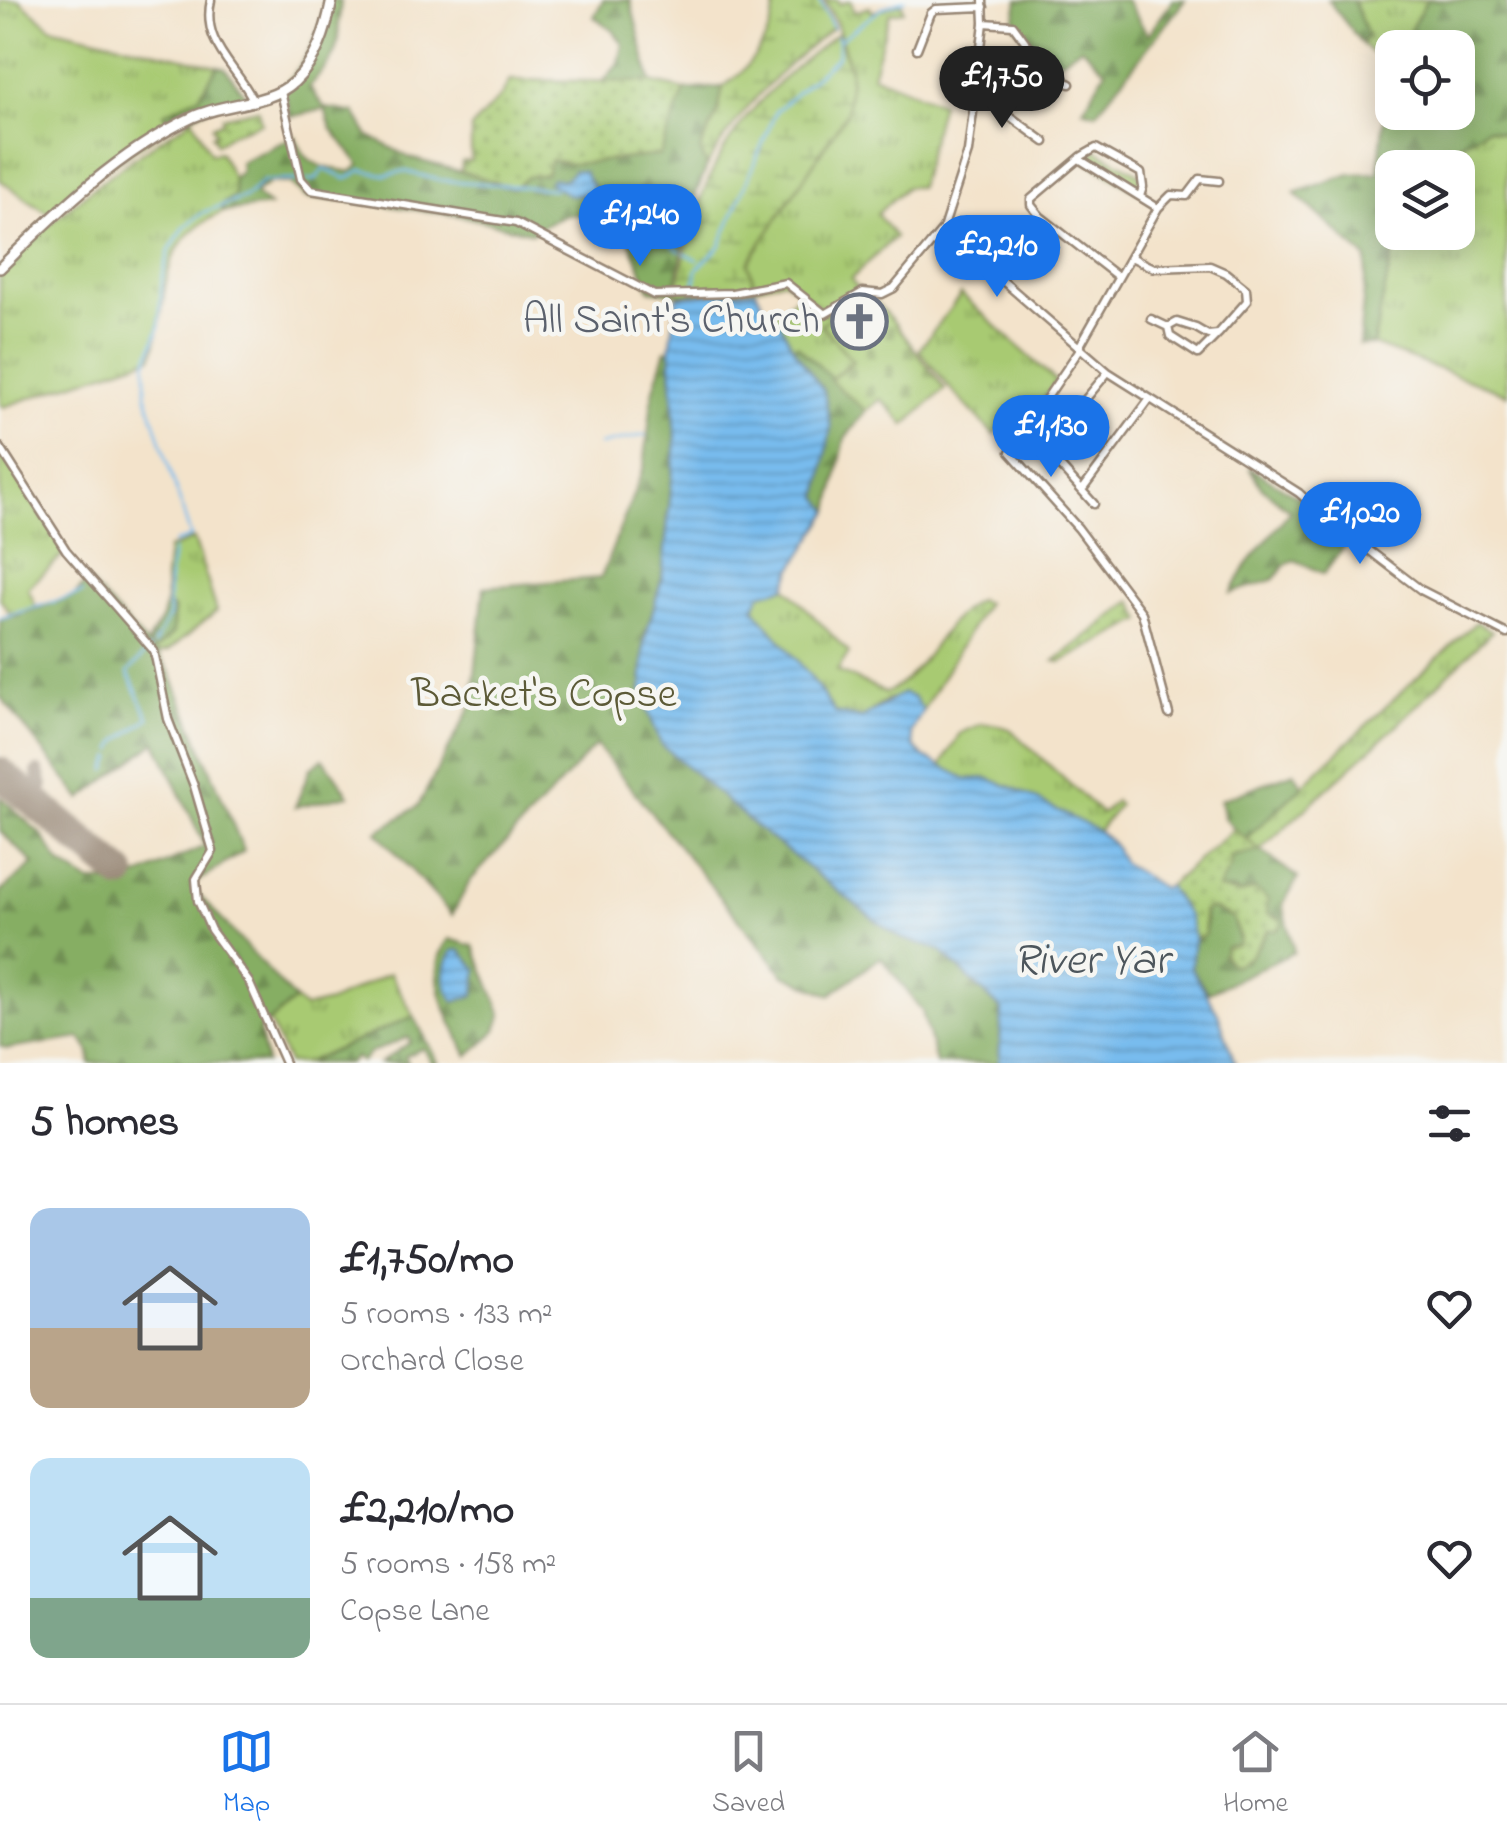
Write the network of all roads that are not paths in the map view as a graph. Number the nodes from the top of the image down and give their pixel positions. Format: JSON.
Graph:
{"nodes":[{"id":1,"x":211,"y":0,"type":"edge"},
{"id":2,"x":332,"y":0,"type":"edge"},
{"id":3,"x":983,"y":4,"type":"edge"},
{"id":4,"x":984,"y":23,"type":"junction"},
{"id":5,"x":916,"y":50,"type":"dead end"},
{"id":6,"x":1070,"y":84,"type":"dead end"},
{"id":7,"x":975,"y":90,"type":"junction"},
{"id":8,"x":280,"y":92,"type":"junction"},
{"id":9,"x":253,"y":100,"type":"junction"},
{"id":10,"x":1045,"y":142,"type":"dead end"},
{"id":11,"x":1079,"y":160,"type":"junction"},
{"id":12,"x":1219,"y":181,"type":"dead end"},
{"id":13,"x":1140,"y":196,"type":"junction"},
{"id":14,"x":1158,"y":208,"type":"junction"},
{"id":15,"x":943,"y":228,"type":"junction"},
{"id":16,"x":1131,"y":257,"type":"junction"},
{"id":17,"x":0,"y":268,"type":"edge"},
{"id":18,"x":1118,"y":276,"type":"junction"},
{"id":19,"x":1152,"y":319,"type":"dead end"},
{"id":20,"x":1168,"y":327,"type":"junction"},
{"id":21,"x":1218,"y":334,"type":"junction"},
{"id":22,"x":1080,"y":348,"type":"junction"},
{"id":23,"x":1108,"y":372,"type":"junction"},
{"id":24,"x":1149,"y":400,"type":"junction"},
{"id":25,"x":1032,"y":435,"type":"dead end"},
{"id":26,"x":0,"y":447,"type":"edge"},
{"id":27,"x":1046,"y":447,"type":"junction"},
{"id":28,"x":1083,"y":489,"type":"junction"},
{"id":29,"x":1094,"y":504,"type":"dead end"},
{"id":30,"x":1507,"y":634,"type":"edge"},
{"id":31,"x":1170,"y":714,"type":"dead end"},
{"id":32,"x":285,"y":1063,"type":"edge"}],
"edges":[{"from":1,"to":9,"type":"street"},
{"from":2,"to":8,"type":"main road"},
{"from":3,"to":4,"type":"street"},
{"from":3,"to":5,"type":"street"},
{"from":4,"to":6,"type":"street"},
{"from":4,"to":7,"type":"street"},
{"from":7,"to":10,"type":"street"},
{"from":7,"to":15,"type":"street"},
{"from":8,"to":9,"type":"main road"},
{"from":8,"to":15,"type":"street"},
{"from":9,"to":17,"type":"main road"},
{"from":11,"to":13,"type":"street"},
{"from":11,"to":13,"type":"street"},
{"from":11,"to":18,"type":"street"},
{"from":12,"to":14,"type":"street"},
{"from":13,"to":14,"type":"street"},
{"from":14,"to":16,"type":"street"},
{"from":15,"to":22,"type":"street"},
{"from":16,"to":18,"type":"street"},
{"from":16,"to":21,"type":"street"},
{"from":18,"to":22,"type":"street"},
{"from":19,"to":20,"type":"street"},
{"from":20,"to":21,"type":"street"},
{"from":20,"to":21,"type":"street"},
{"from":22,"to":23,"type":"street"},
{"from":22,"to":31,"type":"street"},
{"from":23,"to":24,"type":"street"},
{"from":23,"to":27,"type":"street"},
{"from":24,"to":28,"type":"street"},
{"from":24,"to":30,"type":"street"},
{"from":25,"to":27,"type":"street"},
{"from":26,"to":32,"type":"street"},
{"from":27,"to":28,"type":"street"},
{"from":28,"to":29,"type":"street"}]}
